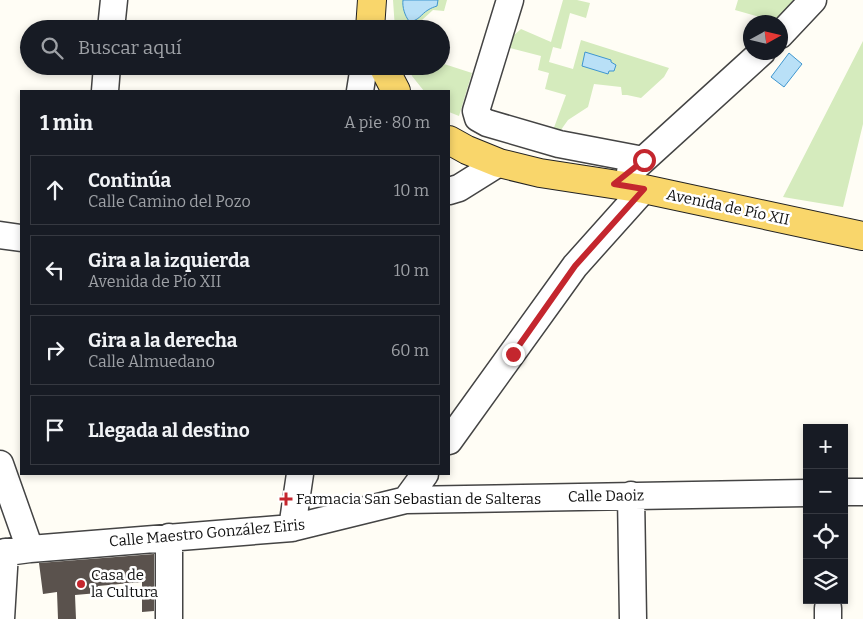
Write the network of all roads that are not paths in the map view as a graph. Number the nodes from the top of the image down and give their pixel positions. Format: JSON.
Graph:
{"nodes":[{"id":1,"x":114,"y":0,"type":"edge"},
{"id":2,"x":372,"y":0,"type":"edge"},
{"id":3,"x":510,"y":0,"type":"edge"},
{"id":4,"x":813,"y":0,"type":"edge"},
{"id":5,"x":112,"y":20,"type":"edge"},
{"id":6,"x":371,"y":20,"type":"edge"},
{"id":7,"x":788,"y":27,"type":"edge"},
{"id":8,"x":753,"y":60,"type":"edge"},
{"id":9,"x":106,"y":75,"type":"edge"},
{"id":10,"x":363,"y":75,"type":"edge"},
{"id":11,"x":388,"y":75,"type":"edge"},
{"id":12,"x":105,"y":90,"type":"edge"},
{"id":13,"x":360,"y":90,"type":"edge"},
{"id":14,"x":395,"y":90,"type":"edge"},
{"id":15,"x":450,"y":141,"type":"edge"},
{"id":16,"x":644,"y":160,"type":"junction"},
{"id":17,"x":499,"y":163,"type":"junction"},
{"id":18,"x":614,"y":184,"type":"junction"},
{"id":19,"x":644,"y":189,"type":"junction"},
{"id":20,"x":450,"y":191,"type":"edge"},
{"id":21,"x":0,"y":235,"type":"edge"},
{"id":22,"x":863,"y":236,"type":"edge"},
{"id":23,"x":20,"y":238,"type":"edge"},
{"id":24,"x":450,"y":440,"type":"edge"},
{"id":25,"x":0,"y":464,"type":"edge"},
{"id":26,"x":300,"y":475,"type":"edge"},
{"id":27,"x":424,"y":475,"type":"edge"},
{"id":28,"x":848,"y":492,"type":"edge"},
{"id":29,"x":863,"y":492,"type":"edge"},
{"id":30,"x":803,"y":493,"type":"edge"},
{"id":31,"x":631,"y":495,"type":"junction"},
{"id":32,"x":406,"y":500,"type":"junction"},
{"id":33,"x":292,"y":528,"type":"junction"},
{"id":34,"x":169,"y":537,"type":"junction"},
{"id":35,"x":12,"y":551,"type":"edge"},
{"id":36,"x":1,"y":619,"type":"edge"},
{"id":37,"x":169,"y":619,"type":"edge"},
{"id":38,"x":633,"y":619,"type":"edge"}],
"edges":[{"from":1,"to":5,"type":"street"},
{"from":2,"to":6,"type":"main road"},
{"from":3,"to":16,"type":"street"},
{"from":4,"to":7,"type":"street"},
{"from":8,"to":16,"type":"street"},
{"from":9,"to":12,"type":"street"},
{"from":10,"to":13,"type":"street"},
{"from":11,"to":14,"type":"main road"},
{"from":15,"to":17,"type":"main road","name":"Avenida de Pío XII"},
{"from":16,"to":18,"type":"street"},
{"from":17,"to":18,"type":"main road","name":"Avenida de Pío XII"},
{"from":17,"to":20,"type":"street"},
{"from":18,"to":19,"type":"main road","name":"Avenida de Pío XII"},
{"from":19,"to":22,"type":"main road","name":"Avenida de Pío XII"},
{"from":19,"to":24,"type":"street"},
{"from":21,"to":23,"type":"street"},
{"from":25,"to":35,"type":"street"},
{"from":26,"to":33,"type":"street"},
{"from":27,"to":32,"type":"street"},
{"from":28,"to":29,"type":"street"},
{"from":30,"to":31,"type":"street","name":"Calle Daoiz"},
{"from":31,"to":32,"type":"street","name":"Calle Daoiz"},
{"from":31,"to":38,"type":"street"},
{"from":32,"to":33,"type":"street","name":"Calle Maestro González Eiris"},
{"from":33,"to":34,"type":"street","name":"Calle Maestro González Eiris"},
{"from":34,"to":35,"type":"street","name":"Calle Maestro González Eiris"},
{"from":34,"to":37,"type":"street"},
{"from":35,"to":36,"type":"street"}]}
